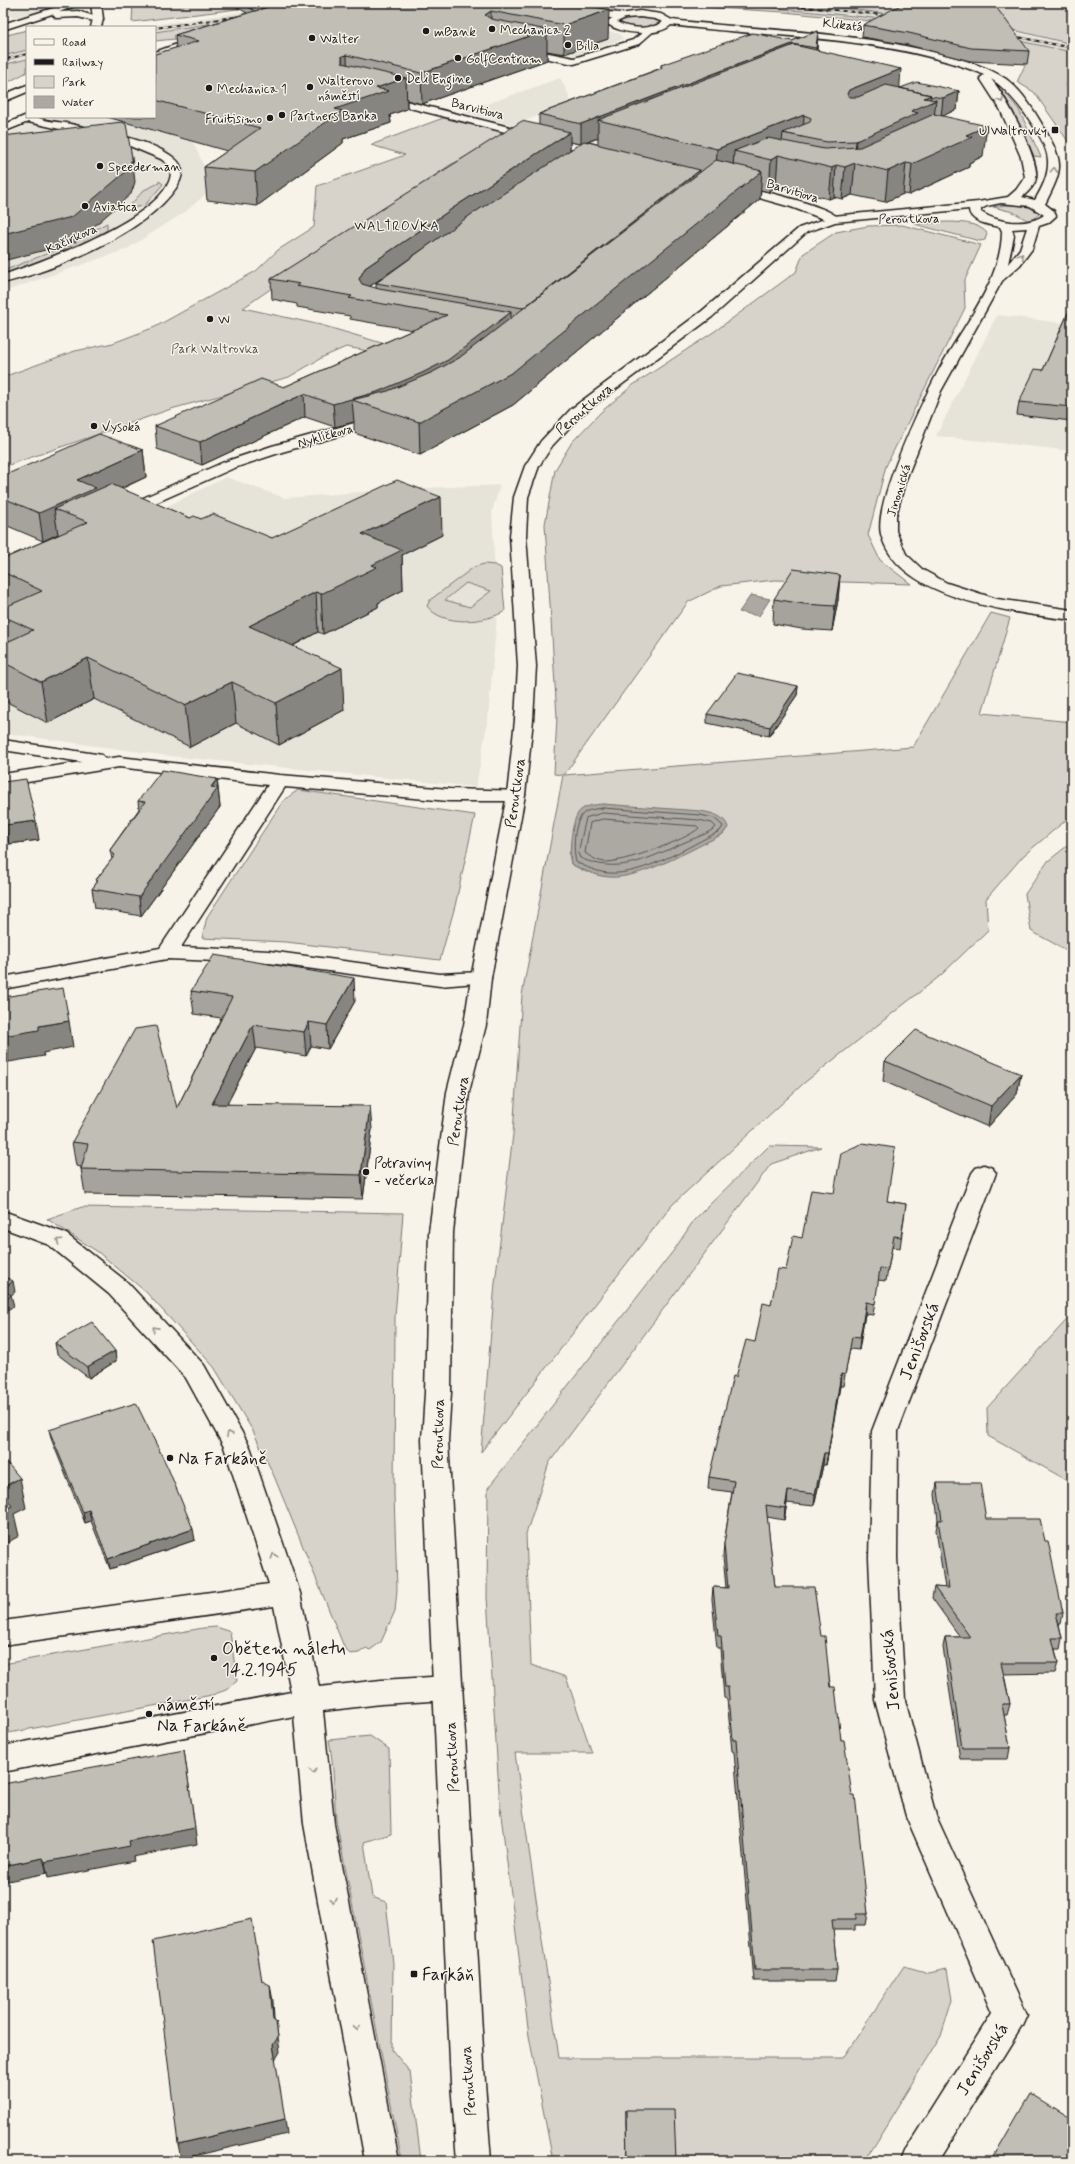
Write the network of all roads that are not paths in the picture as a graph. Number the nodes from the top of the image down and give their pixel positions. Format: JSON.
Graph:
{"nodes":[{"id":1,"x":78,"y":3,"type":"edge"},
{"id":2,"x":96,"y":3,"type":"edge"},
{"id":3,"x":642,"y":3,"type":"edge"},
{"id":4,"x":654,"y":3,"type":"edge"},
{"id":5,"x":41,"y":15,"type":"junction"},
{"id":6,"x":631,"y":15,"type":"junction"},
{"id":7,"x":653,"y":15,"type":"junction"},
{"id":8,"x":621,"y":16,"type":"junction"},
{"id":9,"x":98,"y":22,"type":"edge"},
{"id":10,"x":611,"y":22,"type":"junction"},
{"id":11,"x":669,"y":22,"type":"junction"},
{"id":12,"x":3,"y":27,"type":"edge"},
{"id":13,"x":624,"y":28,"type":"junction"},
{"id":14,"x":654,"y":29,"type":"junction"},
{"id":15,"x":730,"y":30,"type":"junction"},
{"id":16,"x":218,"y":34,"type":"edge"},
{"id":17,"x":628,"y":44,"type":"junction"},
{"id":18,"x":506,"y":47,"type":"edge"},
{"id":19,"x":156,"y":55,"type":"edge"},
{"id":20,"x":951,"y":60,"type":"junction"},
{"id":21,"x":26,"y":88,"type":"edge"},
{"id":22,"x":370,"y":95,"type":"edge"},
{"id":23,"x":3,"y":99,"type":"edge"},
{"id":24,"x":30,"y":118,"type":"edge"},
{"id":25,"x":3,"y":129,"type":"edge"},
{"id":26,"x":597,"y":143,"type":"edge"},
{"id":27,"x":583,"y":149,"type":"junction"},
{"id":28,"x":570,"y":157,"type":"edge"},
{"id":29,"x":613,"y":157,"type":"edge"},
{"id":30,"x":734,"y":176,"type":"edge"},
{"id":31,"x":1011,"y":200,"type":"junction"},
{"id":32,"x":979,"y":205,"type":"junction"},
{"id":33,"x":1038,"y":205,"type":"junction"},
{"id":34,"x":980,"y":217,"type":"junction"},
{"id":35,"x":835,"y":219,"type":"junction"},
{"id":36,"x":1004,"y":224,"type":"junction"},
{"id":37,"x":1033,"y":224,"type":"junction"},
{"id":38,"x":3,"y":279,"type":"edge"},
{"id":39,"x":996,"y":280,"type":"junction"},
{"id":40,"x":398,"y":413,"type":"edge"},
{"id":41,"x":108,"y":518,"type":"edge"},
{"id":42,"x":1072,"y":615,"type":"edge"},
{"id":43,"x":3,"y":745,"type":"edge"},
{"id":44,"x":119,"y":762,"type":"junction"},
{"id":45,"x":3,"y":780,"type":"edge"},
{"id":46,"x":280,"y":781,"type":"junction"},
{"id":47,"x":516,"y":795,"type":"junction"},
{"id":48,"x":167,"y":953,"type":"junction"},
{"id":49,"x":481,"y":978,"type":"junction"},
{"id":50,"x":3,"y":983,"type":"edge"},
{"id":51,"x":984,"y":1173,"type":"dead end"},
{"id":52,"x":3,"y":1219,"type":"edge"},
{"id":53,"x":286,"y":1593,"type":"junction"},
{"id":54,"x":3,"y":1633,"type":"edge"},
{"id":55,"x":448,"y":1688,"type":"junction"},
{"id":56,"x":307,"y":1701,"type":"junction"},
{"id":57,"x":3,"y":1759,"type":"edge"},
{"id":58,"x":382,"y":2161,"type":"edge"},
{"id":59,"x":474,"y":2161,"type":"edge"},
{"id":60,"x":918,"y":2161,"type":"edge"}],
"edges":[{"from":1,"to":5,"type":"street"},
{"from":2,"to":9,"type":"street"},
{"from":3,"to":6,"type":"street"},
{"from":4,"to":7,"type":"street"},
{"from":5,"to":9,"type":"street"},
{"from":5,"to":12,"type":"street"},
{"from":6,"to":7,"type":"street","name":"Klikatá"},
{"from":6,"to":8,"type":"street","name":"Klikatá"},
{"from":7,"to":11,"type":"street","name":"Klikatá"},
{"from":8,"to":10,"type":"street","name":"Klikatá"},
{"from":8,"to":10,"type":"street"},
{"from":10,"to":13,"type":"street","name":"Klikatá"},
{"from":11,"to":14,"type":"street"},
{"from":11,"to":15,"type":"street","name":"Klikatá"},
{"from":13,"to":14,"type":"street","name":"Klikatá"},
{"from":13,"to":17,"type":"street"},
{"from":14,"to":15,"type":"street","name":"Klikatá"},
{"from":14,"to":17,"type":"street"},
{"from":15,"to":20,"type":"street","name":"Klikatá"},
{"from":16,"to":19,"type":"street"},
{"from":17,"to":18,"type":"street"},
{"from":20,"to":31,"type":"street","name":"Klikatá","one_way":true},
{"from":33,"to":20,"type":"street","name":"Klikatá","one_way":true},
{"from":21,"to":23,"type":"street"},
{"from":22,"to":27,"type":"street","name":"Barvitiova"},
{"from":24,"to":25,"type":"street"},
{"from":24,"to":38,"type":"street","name":"Kačírkova"},
{"from":26,"to":27,"type":"street"},
{"from":27,"to":28,"type":"street"},
{"from":27,"to":29,"type":"street","name":"Barvitiova"},
{"from":30,"to":35,"type":"street","name":"Barvitiova"},
{"from":31,"to":32,"type":"street","name":"Peroutkova"},
{"from":31,"to":33,"type":"street","name":"Peroutkova"},
{"from":32,"to":34,"type":"street"},
{"from":32,"to":35,"type":"street","name":"Peroutkova"},
{"from":33,"to":37,"type":"street"},
{"from":34,"to":35,"type":"street","name":"Peroutkova"},
{"from":34,"to":36,"type":"street","name":"Peroutkova"},
{"from":35,"to":47,"type":"street","name":"Peroutkova"},
{"from":36,"to":37,"type":"street","name":"Peroutkova"},
{"from":36,"to":39,"type":"street","name":"Jinonická"},
{"from":39,"to":37,"type":"street","name":"Jinonická","one_way":true},
{"from":39,"to":42,"type":"street","name":"Jinonická"},
{"from":40,"to":41,"type":"street","name":"Nyklíčkova"},
{"from":43,"to":44,"type":"street"},
{"from":44,"to":45,"type":"street"},
{"from":44,"to":46,"type":"street"},
{"from":46,"to":47,"type":"street"},
{"from":46,"to":48,"type":"street"},
{"from":47,"to":49,"type":"street","name":"Peroutkova"},
{"from":48,"to":49,"type":"street"},
{"from":48,"to":50,"type":"street"},
{"from":49,"to":55,"type":"street","name":"Peroutkova"},
{"from":51,"to":60,"type":"street","name":"Jenišovská"},
{"from":53,"to":52,"type":"street","one_way":true},
{"from":53,"to":54,"type":"street"},
{"from":53,"to":56,"type":"street"},
{"from":55,"to":56,"type":"street"},
{"from":55,"to":59,"type":"street","name":"Peroutkova"},
{"from":56,"to":57,"type":"street"},
{"from":56,"to":58,"type":"street","one_way":true}]}
